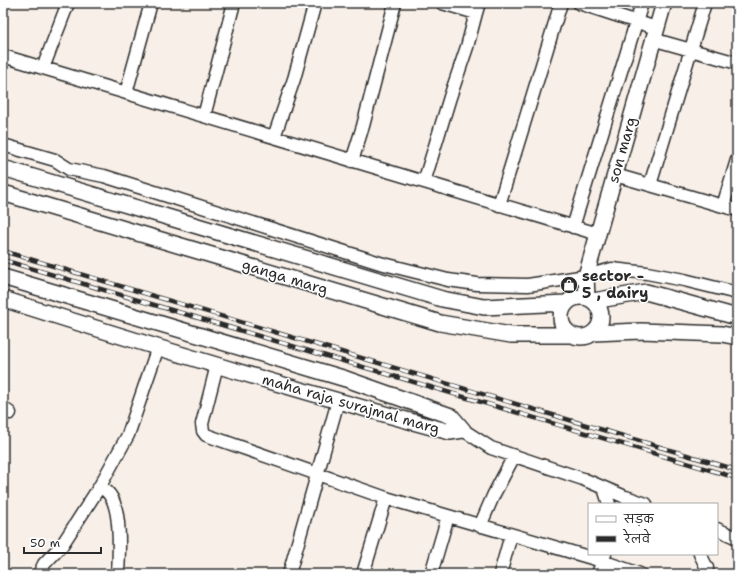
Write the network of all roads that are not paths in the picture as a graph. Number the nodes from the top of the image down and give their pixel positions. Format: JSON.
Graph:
{"nodes":[{"id":1,"x":68,"y":3,"type":"edge"},
{"id":2,"x":151,"y":3,"type":"edge"},
{"id":3,"x":234,"y":3,"type":"edge"},
{"id":4,"x":315,"y":3,"type":"edge"},
{"id":5,"x":395,"y":3,"type":"edge"},
{"id":6,"x":442,"y":3,"type":"edge"},
{"id":7,"x":561,"y":3,"type":"edge"},
{"id":8,"x":579,"y":3,"type":"edge"},
{"id":9,"x":642,"y":3,"type":"edge"},
{"id":10,"x":664,"y":3,"type":"edge"},
{"id":11,"x":705,"y":3,"type":"edge"},
{"id":12,"x":477,"y":8,"type":"edge"},
{"id":13,"x":636,"y":22,"type":"junction"},
{"id":14,"x":654,"y":34,"type":"junction"},
{"id":15,"x":691,"y":50,"type":"junction"},
{"id":16,"x":3,"y":56,"type":"edge"},
{"id":17,"x":737,"y":63,"type":"edge"},
{"id":18,"x":43,"y":68,"type":"junction"},
{"id":19,"x":126,"y":93,"type":"junction"},
{"id":20,"x":204,"y":116,"type":"junction"},
{"id":21,"x":274,"y":137,"type":"junction"},
{"id":22,"x":3,"y":145,"type":"edge"},
{"id":23,"x":737,"y":160,"type":"edge"},
{"id":24,"x":352,"y":161,"type":"junction"},
{"id":25,"x":3,"y":168,"type":"edge"},
{"id":26,"x":615,"y":175,"type":"junction"},
{"id":27,"x":424,"y":182,"type":"junction"},
{"id":28,"x":650,"y":185,"type":"junction"},
{"id":29,"x":3,"y":193,"type":"edge"},
{"id":30,"x":499,"y":205,"type":"junction"},
{"id":31,"x":723,"y":206,"type":"junction"},
{"id":32,"x":737,"y":210,"type":"edge"},
{"id":33,"x":573,"y":227,"type":"junction"},
{"id":34,"x":598,"y":234,"type":"junction"},
{"id":35,"x":586,"y":276,"type":"junction"},
{"id":36,"x":3,"y":277,"type":"edge"},
{"id":37,"x":737,"y":293,"type":"edge"},
{"id":38,"x":3,"y":299,"type":"edge"},
{"id":39,"x":590,"y":299,"type":"junction"},
{"id":40,"x":566,"y":303,"type":"junction"},
{"id":41,"x":737,"y":317,"type":"edge"},
{"id":42,"x":162,"y":324,"type":"junction"},
{"id":43,"x":593,"y":333,"type":"junction"},
{"id":44,"x":572,"y":335,"type":"junction"},
{"id":45,"x":737,"y":337,"type":"edge"},
{"id":46,"x":158,"y":347,"type":"junction"},
{"id":47,"x":217,"y":365,"type":"junction"},
{"id":48,"x":346,"y":379,"type":"junction"},
{"id":49,"x":338,"y":401,"type":"junction"},
{"id":50,"x":463,"y":430,"type":"junction"},
{"id":51,"x":514,"y":456,"type":"junction"},
{"id":52,"x":318,"y":475,"type":"junction"},
{"id":53,"x":100,"y":486,"type":"junction"},
{"id":54,"x":604,"y":488,"type":"junction"},
{"id":55,"x":623,"y":496,"type":"junction"},
{"id":56,"x":386,"y":498,"type":"junction"},
{"id":57,"x":609,"y":503,"type":"edge"},
{"id":58,"x":633,"y":503,"type":"edge"},
{"id":59,"x":643,"y":503,"type":"edge"},
{"id":60,"x":448,"y":516,"type":"junction"},
{"id":61,"x":480,"y":526,"type":"junction"},
{"id":62,"x":718,"y":530,"type":"edge"},
{"id":63,"x":511,"y":535,"type":"junction"},
{"id":64,"x":737,"y":538,"type":"edge"},
{"id":65,"x":588,"y":553,"type":"edge"},
{"id":66,"x":701,"y":555,"type":"edge"},
{"id":67,"x":604,"y":557,"type":"edge"},
{"id":68,"x":710,"y":572,"type":"edge"},
{"id":69,"x":39,"y":574,"type":"edge"},
{"id":70,"x":118,"y":574,"type":"edge"},
{"id":71,"x":289,"y":574,"type":"edge"},
{"id":72,"x":363,"y":574,"type":"edge"},
{"id":73,"x":431,"y":574,"type":"edge"},
{"id":74,"x":500,"y":574,"type":"edge"},
{"id":75,"x":598,"y":574,"type":"edge"},
{"id":76,"x":640,"y":574,"type":"edge"}],
"edges":[{"from":1,"to":18,"type":"street"},
{"from":2,"to":19,"type":"street"},
{"from":3,"to":20,"type":"street"},
{"from":4,"to":21,"type":"street"},
{"from":5,"to":24,"type":"street"},
{"from":6,"to":12,"type":"street"},
{"from":7,"to":30,"type":"street"},
{"from":8,"to":13,"type":"street"},
{"from":9,"to":13,"type":"street"},
{"from":10,"to":14,"type":"street","name":"son marg"},
{"from":11,"to":15,"type":"street"},
{"from":12,"to":27,"type":"street"},
{"from":13,"to":14,"type":"street"},
{"from":13,"to":33,"type":"street"},
{"from":14,"to":15,"type":"street"},
{"from":14,"to":26,"type":"street","name":"son marg"},
{"from":15,"to":17,"type":"street"},
{"from":15,"to":28,"type":"street"},
{"from":16,"to":18,"type":"street"},
{"from":18,"to":19,"type":"street"},
{"from":19,"to":20,"type":"street"},
{"from":20,"to":21,"type":"street"},
{"from":21,"to":24,"type":"street"},
{"from":22,"to":35,"type":"street"},
{"from":23,"to":31,"type":"street"},
{"from":24,"to":27,"type":"street"},
{"from":25,"to":40,"type":"street","name":"ganga marg"},
{"from":26,"to":28,"type":"street"},
{"from":26,"to":34,"type":"street","name":"son marg"},
{"from":27,"to":30,"type":"street"},
{"from":28,"to":31,"type":"street"},
{"from":29,"to":44,"type":"street","name":"ganga marg"},
{"from":30,"to":33,"type":"street"},
{"from":31,"to":32,"type":"street"},
{"from":33,"to":34,"type":"street"},
{"from":34,"to":35,"type":"street","name":"son marg"},
{"from":35,"to":37,"type":"street"},
{"from":35,"to":39,"type":"street","name":"son marg"},
{"from":36,"to":42,"type":"street","name":"maha raja surajmal marg"},
{"from":38,"to":46,"type":"street","name":"maha raja surajmal marg"},
{"from":39,"to":40,"type":"street"},
{"from":39,"to":41,"type":"street"},
{"from":39,"to":43,"type":"street"},
{"from":40,"to":44,"type":"street"},
{"from":42,"to":46,"type":"street"},
{"from":42,"to":48,"type":"street","name":"maha raja surajmal marg"},
{"from":43,"to":44,"type":"street"},
{"from":43,"to":45,"type":"street"},
{"from":46,"to":47,"type":"street","name":"maha raja surajmal marg"},
{"from":46,"to":53,"type":"street"},
{"from":47,"to":49,"type":"street","name":"maha raja surajmal marg"},
{"from":47,"to":52,"type":"street"},
{"from":48,"to":49,"type":"street"},
{"from":48,"to":50,"type":"street","name":"maha raja surajmal marg"},
{"from":49,"to":50,"type":"street","name":"maha raja surajmal marg"},
{"from":49,"to":52,"type":"street"},
{"from":50,"to":51,"type":"street"},
{"from":51,"to":54,"type":"street"},
{"from":51,"to":61,"type":"street"},
{"from":52,"to":56,"type":"street"},
{"from":52,"to":71,"type":"street"},
{"from":53,"to":69,"type":"street"},
{"from":53,"to":70,"type":"street"},
{"from":54,"to":55,"type":"street"},
{"from":54,"to":57,"type":"street"},
{"from":55,"to":58,"type":"street"},
{"from":55,"to":59,"type":"street"},
{"from":56,"to":60,"type":"street"},
{"from":56,"to":72,"type":"street"},
{"from":60,"to":61,"type":"street"},
{"from":60,"to":73,"type":"street"},
{"from":61,"to":63,"type":"street"},
{"from":62,"to":64,"type":"street"},
{"from":63,"to":65,"type":"street"},
{"from":63,"to":74,"type":"street"},
{"from":66,"to":68,"type":"street"},
{"from":67,"to":75,"type":"street"},
{"from":67,"to":76,"type":"street"}]}
